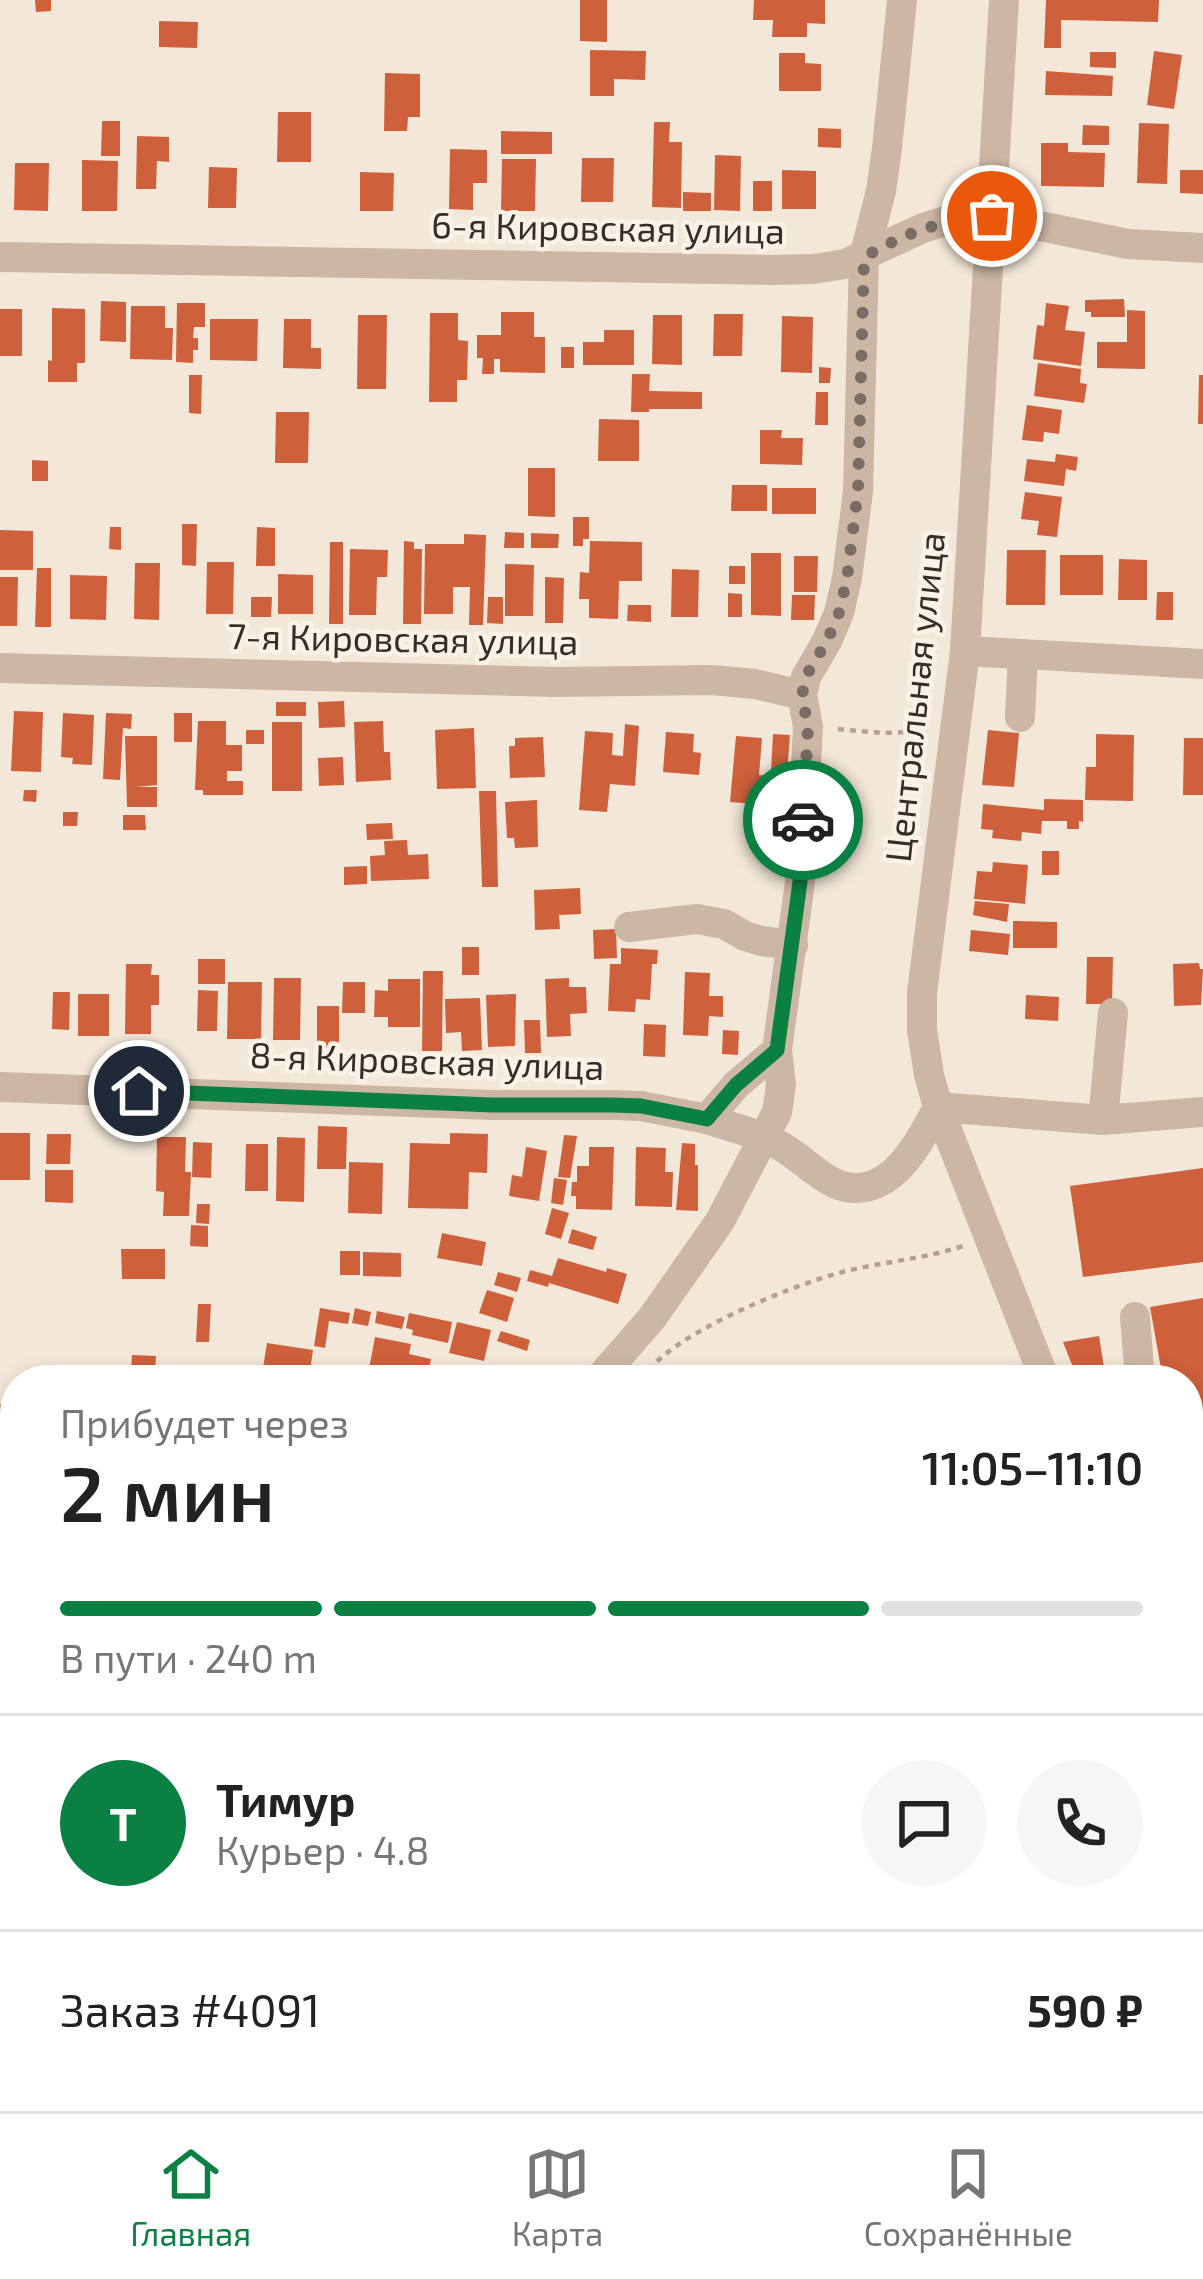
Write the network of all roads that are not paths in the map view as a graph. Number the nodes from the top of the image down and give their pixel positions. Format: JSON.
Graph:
{"nodes":[{"id":1,"x":902,"y":0,"type":"edge"},
{"id":2,"x":1004,"y":0,"type":"edge"},
{"id":3,"x":992,"y":216,"type":"junction"},
{"id":4,"x":1203,"y":248,"type":"edge"},
{"id":5,"x":0,"y":256,"type":"edge"},
{"id":6,"x":864,"y":257,"type":"junction"},
{"id":7,"x":965,"y":651,"type":"junction"},
{"id":8,"x":1023,"y":654,"type":"junction"},
{"id":9,"x":1203,"y":664,"type":"edge"},
{"id":10,"x":0,"y":668,"type":"edge"},
{"id":11,"x":802,"y":695,"type":"junction"},
{"id":12,"x":1020,"y":717,"type":"dead end"},
{"id":13,"x":629,"y":927,"type":"dead end"},
{"id":14,"x":793,"y":945,"type":"junction"},
{"id":15,"x":1112,"y":1013,"type":"dead end"},
{"id":16,"x":777,"y":1050,"type":"junction"},
{"id":17,"x":0,"y":1087,"type":"edge"},
{"id":18,"x":938,"y":1108,"type":"junction"},
{"id":19,"x":1203,"y":1112,"type":"edge"},
{"id":20,"x":707,"y":1119,"type":"junction"},
{"id":21,"x":1102,"y":1120,"type":"junction"},
{"id":22,"x":762,"y":1138,"type":"junction"},
{"id":23,"x":1135,"y":1317,"type":"dead end"},
{"id":24,"x":611,"y":1365,"type":"edge"},
{"id":25,"x":1039,"y":1365,"type":"edge"},
{"id":26,"x":1139,"y":1365,"type":"edge"}],
"edges":[{"from":1,"to":6,"type":"street"},
{"from":2,"to":3,"type":"street","name":"Центральная улица"},
{"from":3,"to":4,"type":"street","name":"6-я Кировская улица"},
{"from":3,"to":6,"type":"street","name":"6-я Кировская улица"},
{"from":3,"to":7,"type":"street","name":"Центральная улица"},
{"from":5,"to":6,"type":"street","name":"6-я Кировская улица"},
{"from":6,"to":11,"type":"street"},
{"from":7,"to":8,"type":"street"},
{"from":7,"to":18,"type":"street","name":"Центральная улица"},
{"from":8,"to":9,"type":"street"},
{"from":8,"to":12,"type":"street"},
{"from":10,"to":11,"type":"street","name":"7-я Кировская улица"},
{"from":11,"to":14,"type":"street"},
{"from":13,"to":14,"type":"street"},
{"from":14,"to":16,"type":"street"},
{"from":15,"to":21,"type":"street"},
{"from":16,"to":20,"type":"street"},
{"from":16,"to":22,"type":"street"},
{"from":17,"to":20,"type":"street","name":"8-я Кировская улица"},
{"from":18,"to":21,"type":"street"},
{"from":18,"to":22,"type":"street","name":"8-я Кировская улица"},
{"from":18,"to":25,"type":"street","name":"Центральная улица"},
{"from":19,"to":21,"type":"street"},
{"from":20,"to":22,"type":"street","name":"8-я Кировская улица"},
{"from":22,"to":24,"type":"street"},
{"from":23,"to":26,"type":"street"}]}
